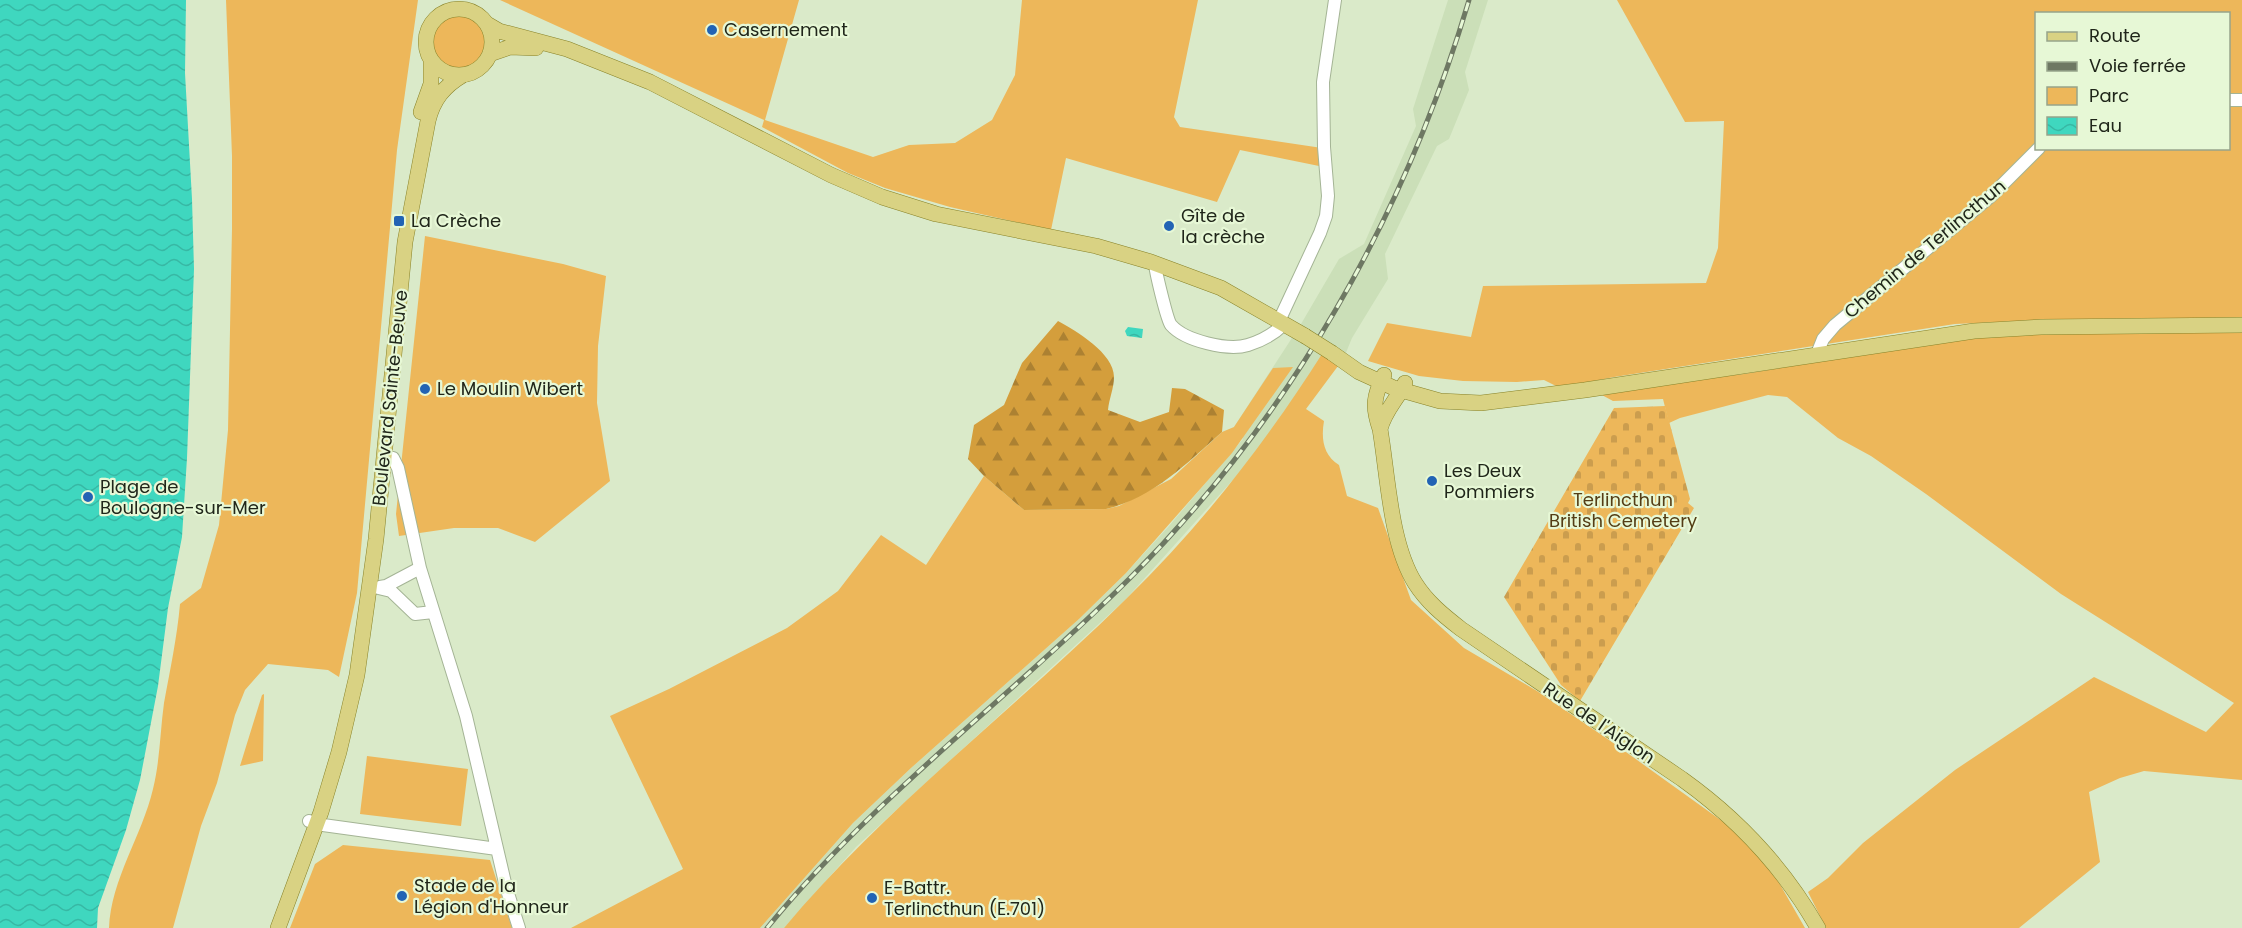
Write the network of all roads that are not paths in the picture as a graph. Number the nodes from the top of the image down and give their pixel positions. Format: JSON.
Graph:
{"nodes":[{"id":1,"x":443,"y":0,"type":"edge"},
{"id":2,"x":466,"y":0,"type":"edge"},
{"id":3,"x":1335,"y":0,"type":"edge"},
{"id":4,"x":439,"y":15,"type":"junction"},
{"id":5,"x":481,"y":19,"type":"junction"},
{"id":6,"x":490,"y":54,"type":"junction"},
{"id":7,"x":431,"y":60,"type":"junction"},
{"id":8,"x":622,"y":70,"type":"junction"},
{"id":9,"x":463,"y":75,"type":"junction"},
{"id":10,"x":2037,"y":150,"type":"edge"},
{"id":11,"x":417,"y":176,"type":"junction"},
{"id":12,"x":1155,"y":263,"type":"junction"},
{"id":13,"x":1281,"y":322,"type":"junction"},
{"id":14,"x":2242,"y":325,"type":"edge"},
{"id":15,"x":1817,"y":354,"type":"junction"},
{"id":16,"x":1383,"y":379,"type":"junction"},
{"id":17,"x":1403,"y":386,"type":"junction"},
{"id":18,"x":1380,"y":429,"type":"junction"},
{"id":19,"x":384,"y":457,"type":"junction"},
{"id":20,"x":420,"y":567,"type":"junction"},
{"id":21,"x":375,"y":587,"type":"junction"},
{"id":22,"x":433,"y":612,"type":"junction"},
{"id":23,"x":313,"y":822,"type":"junction"},
{"id":24,"x":497,"y":849,"type":"junction"},
{"id":25,"x":270,"y":928,"type":"edge"},
{"id":26,"x":278,"y":928,"type":"edge"},
{"id":27,"x":519,"y":928,"type":"edge"},
{"id":28,"x":1818,"y":928,"type":"edge"}],
"edges":[{"from":1,"to":4,"type":"main road"},
{"from":2,"to":5,"type":"main road"},
{"from":3,"to":13,"type":"street"},
{"from":4,"to":5,"type":"main road"},
{"from":4,"to":7,"type":"main road"},
{"from":5,"to":6,"type":"main road"},
{"from":5,"to":8,"type":"main road"},
{"from":6,"to":8,"type":"main road"},
{"from":6,"to":9,"type":"main road"},
{"from":7,"to":9,"type":"main road"},
{"from":7,"to":11,"type":"main road"},
{"from":8,"to":12,"type":"main road"},
{"from":9,"to":11,"type":"main road"},
{"from":10,"to":15,"type":"street","name":"Chemin de Terlincthun"},
{"from":11,"to":19,"type":"main road","name":"Boulevard Sainte-Beuve"},
{"from":12,"to":13,"type":"main road"},
{"from":12,"to":13,"type":"street"},
{"from":13,"to":16,"type":"main road","bridge":true},
{"from":14,"to":15,"type":"main road"},
{"from":15,"to":17,"type":"main road"},
{"from":16,"to":17,"type":"main road"},
{"from":16,"to":18,"type":"main road","name":"Rue de l'Aiglon"},
{"from":17,"to":18,"type":"main road"},
{"from":18,"to":28,"type":"main road","name":"Rue de l'Aiglon"},
{"from":19,"to":20,"type":"street"},
{"from":19,"to":21,"type":"main road","name":"Boulevard Sainte-Beuve"},
{"from":20,"to":21,"type":"street"},
{"from":20,"to":22,"type":"street"},
{"from":21,"to":22,"type":"street"},
{"from":21,"to":23,"type":"main road","name":"Boulevard Sainte-Beuve"},
{"from":22,"to":24,"type":"street"},
{"from":23,"to":24,"type":"street"},
{"from":23,"to":25,"type":"main road","name":"Boulevard Sainte-Beuve"},
{"from":23,"to":26,"type":"main road","name":"Boulevard Sainte-Beuve"},
{"from":24,"to":27,"type":"street"}]}
